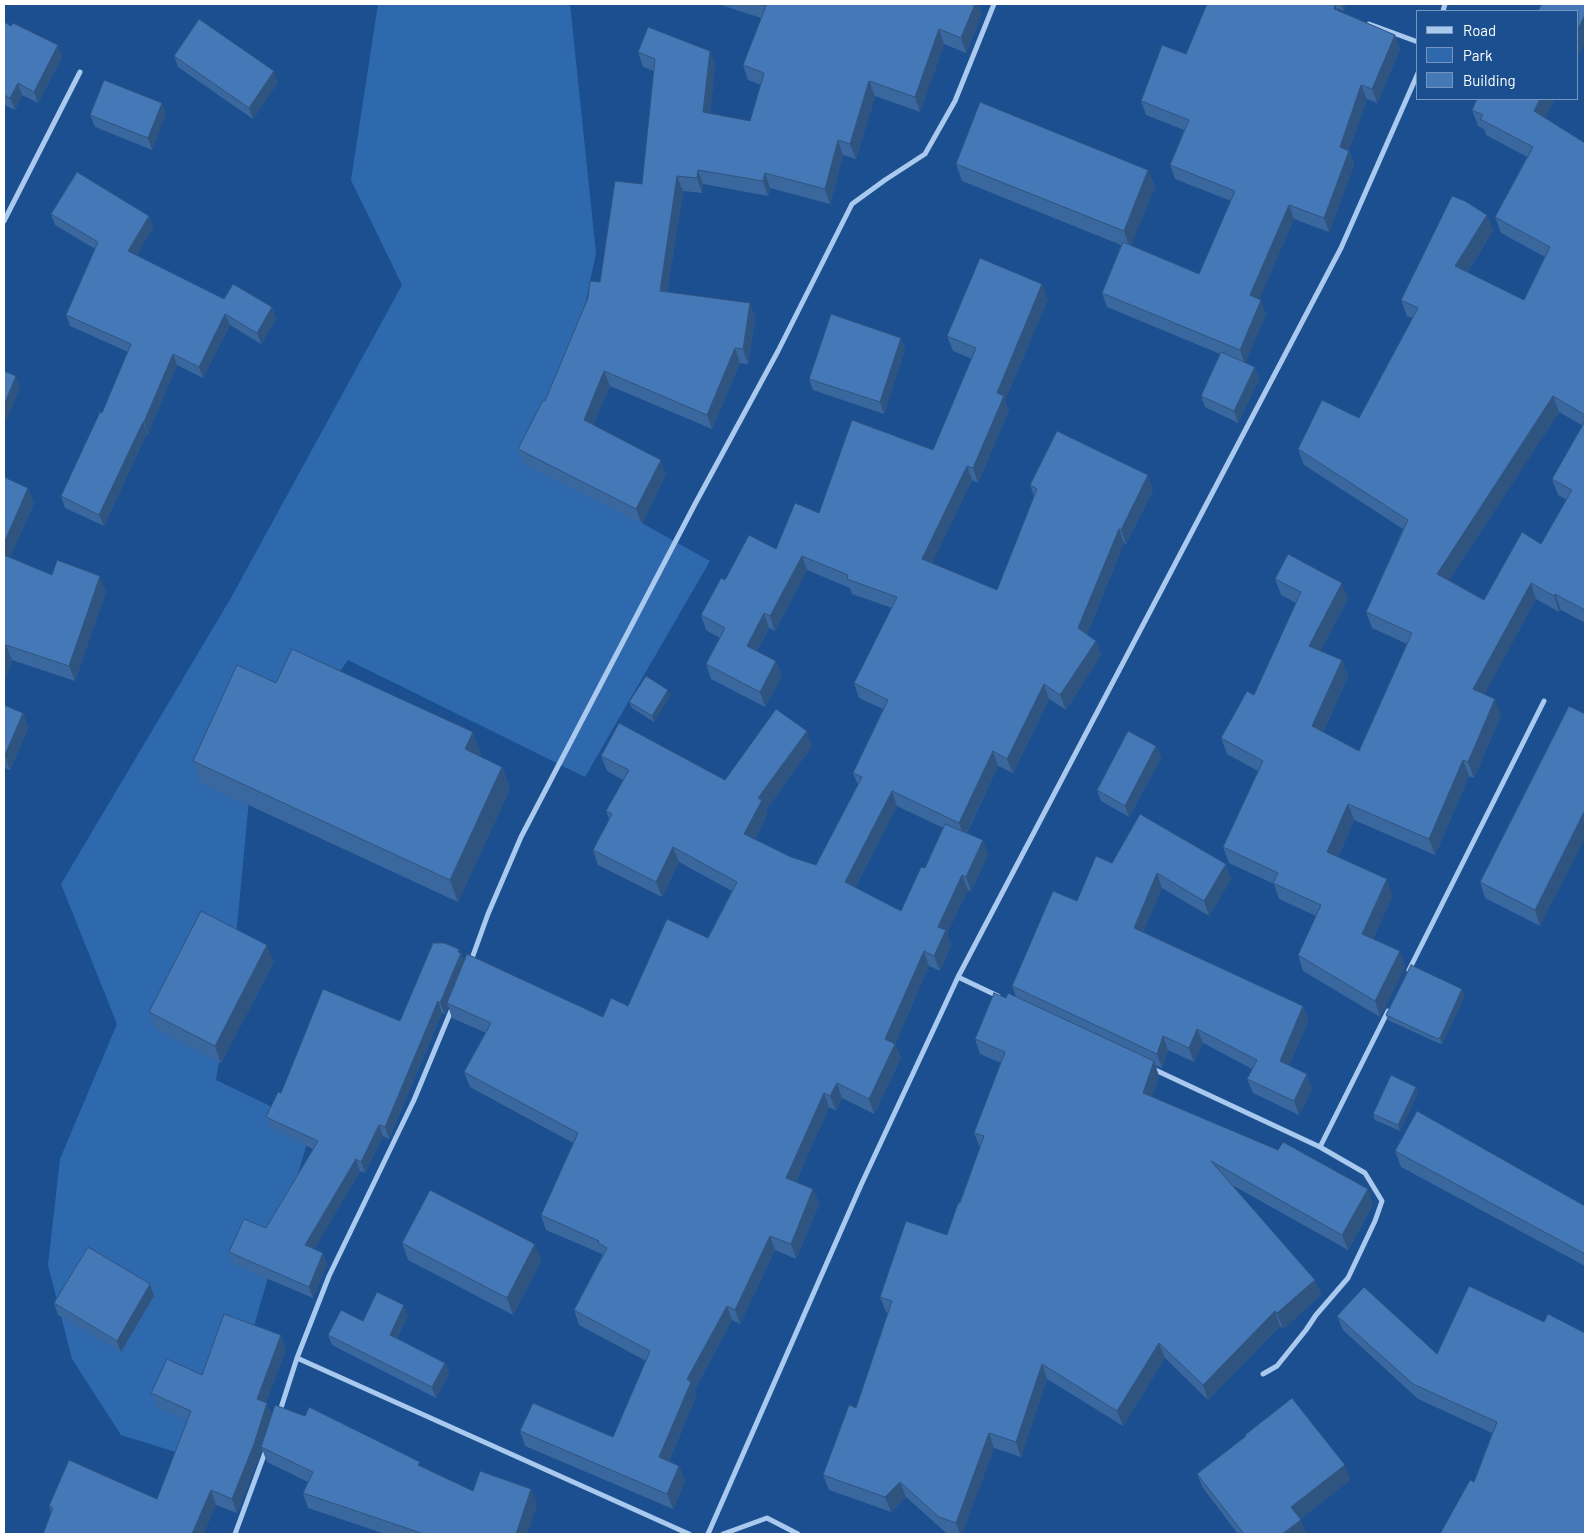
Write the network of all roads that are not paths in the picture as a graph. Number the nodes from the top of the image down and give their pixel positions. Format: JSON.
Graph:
{"nodes":[{"id":1,"x":994,"y":4,"type":"edge"},
{"id":2,"x":1365,"y":23,"type":"edge"},
{"id":3,"x":1416,"y":41,"type":"edge"},
{"id":4,"x":80,"y":72,"type":"dead end"},
{"id":5,"x":1416,"y":78,"type":"edge"},
{"id":6,"x":4,"y":221,"type":"edge"},
{"id":7,"x":1544,"y":701,"type":"dead end"},
{"id":8,"x":469,"y":967,"type":"edge"},
{"id":9,"x":1405,"y":977,"type":"edge"},
{"id":10,"x":958,"y":978,"type":"junction"},
{"id":11,"x":1002,"y":998,"type":"edge"},
{"id":12,"x":454,"y":1002,"type":"edge"},
{"id":13,"x":1392,"y":1004,"type":"edge"},
{"id":14,"x":1144,"y":1064,"type":"edge"},
{"id":15,"x":1320,"y":1147,"type":"junction"},
{"id":16,"x":297,"y":1358,"type":"junction"},
{"id":17,"x":1263,"y":1374,"type":"dead end"},
{"id":18,"x":279,"y":1414,"type":"edge"},
{"id":19,"x":269,"y":1442,"type":"edge"},
{"id":20,"x":235,"y":1534,"type":"edge"},
{"id":21,"x":689,"y":1534,"type":"edge"},
{"id":22,"x":708,"y":1534,"type":"edge"},
{"id":23,"x":723,"y":1534,"type":"edge"},
{"id":24,"x":798,"y":1534,"type":"edge"}],
"edges":[{"from":1,"to":8,"type":"street"},
{"from":2,"to":3,"type":"street"},
{"from":4,"to":6,"type":"street"},
{"from":5,"to":10,"type":"street"},
{"from":7,"to":9,"type":"street"},
{"from":10,"to":11,"type":"street"},
{"from":10,"to":22,"type":"street"},
{"from":12,"to":16,"type":"street"},
{"from":13,"to":15,"type":"street"},
{"from":14,"to":15,"type":"street"},
{"from":15,"to":17,"type":"street"},
{"from":16,"to":18,"type":"street"},
{"from":16,"to":21,"type":"street"},
{"from":19,"to":20,"type":"street"},
{"from":23,"to":24,"type":"street"}]}
